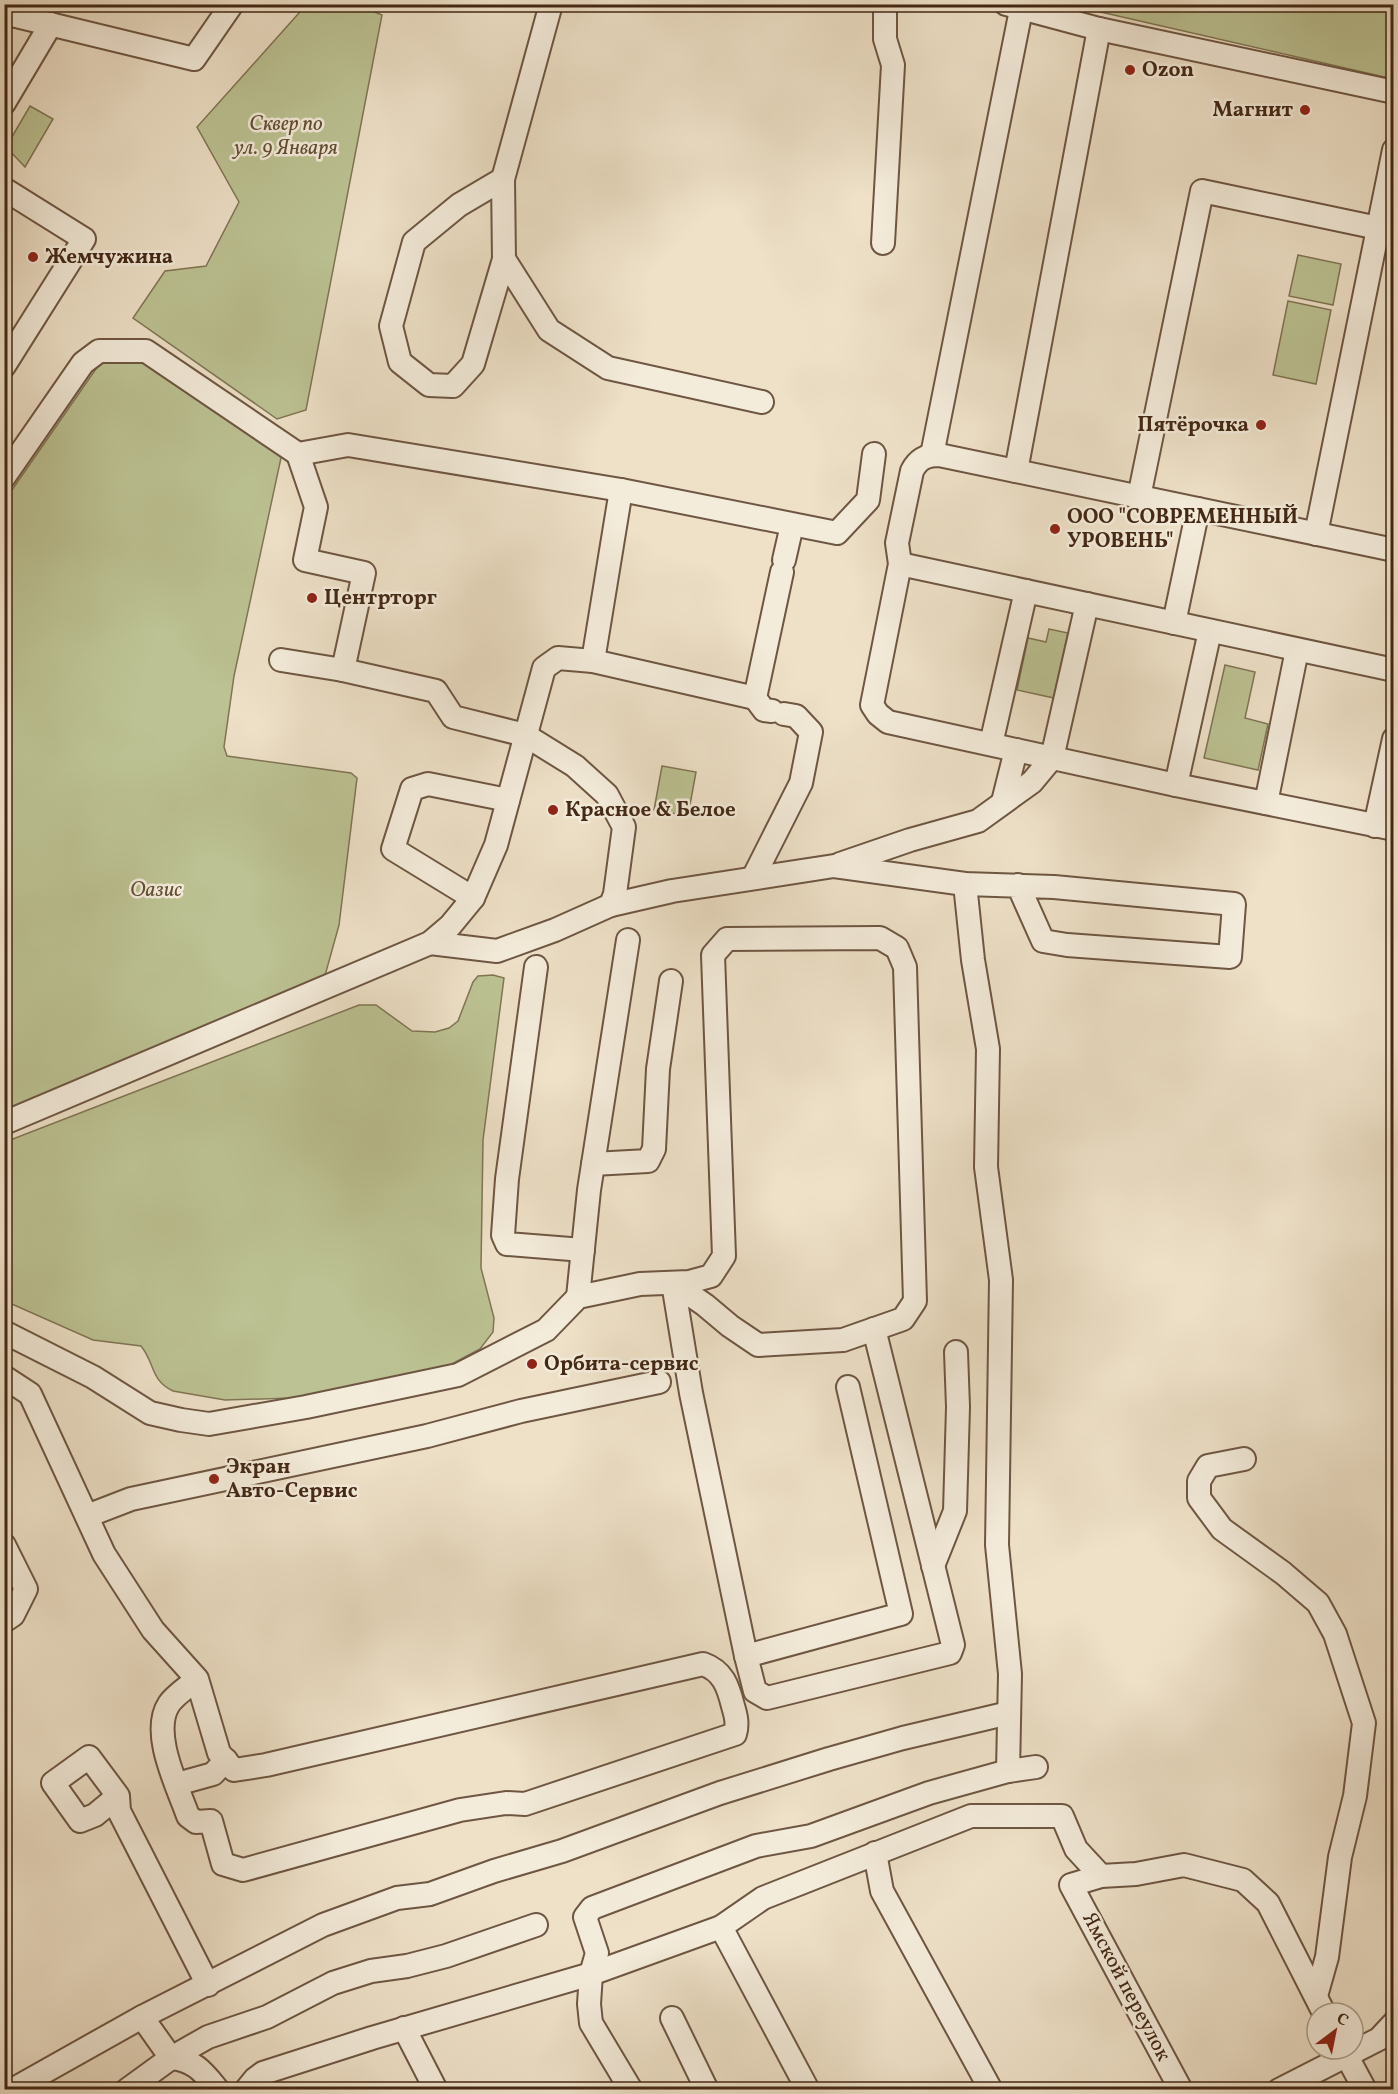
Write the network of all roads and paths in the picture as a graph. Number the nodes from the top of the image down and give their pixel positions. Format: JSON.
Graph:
{"nodes":[{"id":1,"x":232,"y":4,"type":"edge"},
{"id":2,"x":551,"y":4,"type":"edge"},
{"id":3,"x":885,"y":4,"type":"edge"},
{"id":4,"x":1010,"y":6,"type":"edge"},
{"id":5,"x":4,"y":13,"type":"edge"},
{"id":6,"x":51,"y":24,"type":"junction"},
{"id":7,"x":1099,"y":28,"type":"junction"},
{"id":8,"x":1394,"y":92,"type":"edge"},
{"id":9,"x":4,"y":103,"type":"edge"},
{"id":10,"x":1394,"y":150,"type":"edge"},
{"id":11,"x":504,"y":179,"type":"junction"},
{"id":12,"x":4,"y":189,"type":"edge"},
{"id":13,"x":1378,"y":228,"type":"junction"},
{"id":14,"x":883,"y":243,"type":"dead end"},
{"id":15,"x":504,"y":259,"type":"junction"},
{"id":16,"x":4,"y":366,"type":"edge"},
{"id":17,"x":762,"y":402,"type":"dead end"},
{"id":18,"x":298,"y":454,"type":"junction"},
{"id":19,"x":874,"y":454,"type":"dead end"},
{"id":20,"x":932,"y":455,"type":"junction"},
{"id":21,"x":1016,"y":471,"type":"junction"},
{"id":22,"x":4,"y":477,"type":"edge"},
{"id":23,"x":621,"y":490,"type":"junction"},
{"id":24,"x":1139,"y":497,"type":"junction"},
{"id":25,"x":1198,"y":509,"type":"junction"},
{"id":26,"x":792,"y":525,"type":"junction"},
{"id":27,"x":1316,"y":534,"type":"junction"},
{"id":28,"x":1394,"y":550,"type":"edge"},
{"id":29,"x":900,"y":564,"type":"junction"},
{"id":30,"x":1026,"y":591,"type":"junction"},
{"id":31,"x":1087,"y":604,"type":"junction"},
{"id":32,"x":1174,"y":623,"type":"junction"},
{"id":33,"x":1210,"y":631,"type":"junction"},
{"id":34,"x":1297,"y":650,"type":"junction"},
{"id":35,"x":280,"y":660,"type":"dead end"},
{"id":36,"x":593,"y":661,"type":"junction"},
{"id":37,"x":343,"y":670,"type":"junction"},
{"id":38,"x":1394,"y":670,"type":"edge"},
{"id":39,"x":770,"y":708,"type":"junction"},
{"id":40,"x":525,"y":735,"type":"junction"},
{"id":41,"x":1394,"y":739,"type":"edge"},
{"id":42,"x":992,"y":744,"type":"junction"},
{"id":43,"x":1016,"y":750,"type":"junction"},
{"id":44,"x":1052,"y":758,"type":"junction"},
{"id":45,"x":1176,"y":785,"type":"junction"},
{"id":46,"x":508,"y":800,"type":"junction"},
{"id":47,"x":1004,"y":802,"type":"junction"},
{"id":48,"x":1266,"y":803,"type":"junction"},
{"id":49,"x":1384,"y":827,"type":"edge"},
{"id":50,"x":834,"y":866,"type":"junction"},
{"id":51,"x":753,"y":878,"type":"junction"},
{"id":52,"x":966,"y":884,"type":"junction"},
{"id":53,"x":1018,"y":885,"type":"junction"},
{"id":54,"x":472,"y":898,"type":"junction"},
{"id":55,"x":611,"y":905,"type":"junction"},
{"id":56,"x":628,"y":940,"type":"dead end"},
{"id":57,"x":430,"y":943,"type":"junction"},
{"id":58,"x":536,"y":968,"type":"dead end"},
{"id":59,"x":671,"y":981,"type":"dead end"},
{"id":60,"x":4,"y":1123,"type":"edge"},
{"id":61,"x":593,"y":1164,"type":"junction"},
{"id":62,"x":583,"y":1250,"type":"junction"},
{"id":63,"x":673,"y":1283,"type":"junction"},
{"id":64,"x":578,"y":1297,"type":"junction"},
{"id":65,"x":874,"y":1329,"type":"junction"},
{"id":66,"x":4,"y":1332,"type":"edge"},
{"id":67,"x":956,"y":1352,"type":"dead end"},
{"id":68,"x":4,"y":1377,"type":"edge"},
{"id":69,"x":658,"y":1382,"type":"dead end"},
{"id":70,"x":848,"y":1388,"type":"dead end"},
{"id":71,"x":1244,"y":1459,"type":"dead end"},
{"id":72,"x":87,"y":1516,"type":"junction"},
{"id":73,"x":4,"y":1545,"type":"edge"},
{"id":74,"x":933,"y":1566,"type":"junction"},
{"id":75,"x":4,"y":1621,"type":"edge"},
{"id":76,"x":746,"y":1656,"type":"junction"},
{"id":77,"x":196,"y":1679,"type":"junction"},
{"id":78,"x":1009,"y":1713,"type":"junction"},
{"id":79,"x":226,"y":1760,"type":"junction"},
{"id":80,"x":1036,"y":1767,"type":"dead end"},
{"id":81,"x":1008,"y":1771,"type":"junction"},
{"id":82,"x":177,"y":1784,"type":"junction"},
{"id":83,"x":118,"y":1796,"type":"dead end"},
{"id":84,"x":875,"y":1853,"type":"junction"},
{"id":85,"x":1101,"y":1876,"type":"junction"},
{"id":86,"x":536,"y":1925,"type":"dead end"},
{"id":87,"x":721,"y":1927,"type":"junction"},
{"id":88,"x":591,"y":1974,"type":"junction"},
{"id":89,"x":208,"y":1984,"type":"junction"},
{"id":90,"x":1318,"y":2001,"type":"edge"},
{"id":91,"x":1321,"y":2001,"type":"edge"},
{"id":92,"x":142,"y":2017,"type":"junction"},
{"id":93,"x":672,"y":2018,"type":"dead end"},
{"id":94,"x":1394,"y":2024,"type":"edge"},
{"id":95,"x":404,"y":2028,"type":"junction"},
{"id":96,"x":1365,"y":2044,"type":"edge"},
{"id":97,"x":171,"y":2058,"type":"junction"},
{"id":98,"x":1329,"y":2061,"type":"edge"},
{"id":99,"x":1350,"y":2061,"type":"edge"},
{"id":100,"x":12,"y":2090,"type":"edge"},
{"id":101,"x":127,"y":2090,"type":"edge"},
{"id":102,"x":219,"y":2090,"type":"edge"},
{"id":103,"x":246,"y":2090,"type":"edge"},
{"id":104,"x":436,"y":2090,"type":"edge"},
{"id":105,"x":632,"y":2090,"type":"edge"},
{"id":106,"x":707,"y":2090,"type":"edge"},
{"id":107,"x":808,"y":2090,"type":"edge"},
{"id":108,"x":991,"y":2090,"type":"edge"},
{"id":109,"x":1181,"y":2090,"type":"edge"},
{"id":110,"x":1279,"y":2090,"type":"edge"},
{"id":111,"x":1365,"y":2090,"type":"edge"}],
"edges":[{"from":1,"to":6,"type":"street"},
{"from":2,"to":11,"type":"street"},
{"from":3,"to":14,"type":"street"},
{"from":4,"to":7,"type":"street"},
{"from":4,"to":20,"type":"street"},
{"from":5,"to":6,"type":"street"},
{"from":6,"to":9,"type":"street"},
{"from":7,"to":8,"type":"street"},
{"from":7,"to":21,"type":"street"},
{"from":10,"to":13,"type":"street"},
{"from":11,"to":15,"type":"street"},
{"from":11,"to":15,"type":"street"},
{"from":12,"to":16,"type":"street"},
{"from":13,"to":24,"type":"street"},
{"from":13,"to":27,"type":"street"},
{"from":15,"to":17,"type":"street"},
{"from":18,"to":22,"type":"street"},
{"from":18,"to":23,"type":"street"},
{"from":18,"to":37,"type":"street"},
{"from":19,"to":26,"type":"street"},
{"from":20,"to":21,"type":"street"},
{"from":20,"to":29,"type":"street"},
{"from":21,"to":24,"type":"street"},
{"from":23,"to":26,"type":"street"},
{"from":23,"to":36,"type":"street"},
{"from":24,"to":25,"type":"street"},
{"from":25,"to":27,"type":"street"},
{"from":25,"to":32,"type":"street"},
{"from":26,"to":39,"type":"street"},
{"from":27,"to":28,"type":"street"},
{"from":29,"to":30,"type":"street"},
{"from":29,"to":42,"type":"street"},
{"from":30,"to":31,"type":"street"},
{"from":30,"to":42,"type":"street"},
{"from":31,"to":32,"type":"street"},
{"from":31,"to":44,"type":"street"},
{"from":32,"to":33,"type":"street"},
{"from":33,"to":34,"type":"street"},
{"from":33,"to":45,"type":"street"},
{"from":34,"to":38,"type":"street"},
{"from":34,"to":48,"type":"street"},
{"from":35,"to":37,"type":"street"},
{"from":36,"to":39,"type":"street"},
{"from":36,"to":40,"type":"street"},
{"from":37,"to":40,"type":"street"},
{"from":39,"to":51,"type":"street"},
{"from":40,"to":46,"type":"street"},
{"from":40,"to":55,"type":"street"},
{"from":41,"to":49,"type":"street"},
{"from":42,"to":43,"type":"street"},
{"from":43,"to":44,"type":"street"},
{"from":43,"to":47,"type":"street"},
{"from":44,"to":45,"type":"street"},
{"from":44,"to":47,"type":"street"},
{"from":45,"to":48,"type":"street"},
{"from":46,"to":54,"type":"street"},
{"from":46,"to":54,"type":"street"},
{"from":47,"to":50,"type":"street"},
{"from":48,"to":49,"type":"street"},
{"from":50,"to":51,"type":"street"},
{"from":50,"to":52,"type":"street"},
{"from":51,"to":55,"type":"street"},
{"from":52,"to":53,"type":"street"},
{"from":52,"to":78,"type":"street"},
{"from":53,"to":53,"type":"street"},
{"from":54,"to":57,"type":"street"},
{"from":55,"to":57,"type":"street"},
{"from":56,"to":61,"type":"street"},
{"from":57,"to":60,"type":"street"},
{"from":58,"to":62,"type":"street"},
{"from":59,"to":61,"type":"street"},
{"from":61,"to":62,"type":"street"},
{"from":62,"to":64,"type":"street"},
{"from":63,"to":64,"type":"street"},
{"from":63,"to":65,"type":"street"},
{"from":63,"to":65,"type":"street"},
{"from":63,"to":76,"type":"street"},
{"from":64,"to":66,"type":"street"},
{"from":65,"to":74,"type":"street"},
{"from":67,"to":74,"type":"street"},
{"from":68,"to":72,"type":"street"},
{"from":69,"to":72,"type":"street"},
{"from":70,"to":76,"type":"street"},
{"from":71,"to":91,"type":"street"},
{"from":72,"to":77,"type":"street"},
{"from":73,"to":75,"type":"street"},
{"from":74,"to":76,"type":"street"},
{"from":77,"to":79,"type":"street"},
{"from":77,"to":82,"type":"street"},
{"from":78,"to":81,"type":"street"},
{"from":78,"to":89,"type":"street"},
{"from":79,"to":82,"type":"street"},
{"from":79,"to":82,"type":"street"},
{"from":80,"to":81,"type":"street"},
{"from":81,"to":88,"type":"street"},
{"from":83,"to":89,"type":"street"},
{"from":84,"to":85,"type":"street"},
{"from":84,"to":87,"type":"street"},
{"from":84,"to":108,"type":"street"},
{"from":85,"to":90,"type":"street"},
{"from":85,"to":109,"type":"street","name":"Ямской переулок"},
{"from":86,"to":97,"type":"street"},
{"from":87,"to":88,"type":"street"},
{"from":87,"to":107,"type":"street"},
{"from":88,"to":95,"type":"street"},
{"from":88,"to":105,"type":"street"},
{"from":89,"to":92,"type":"street"},
{"from":92,"to":97,"type":"street"},
{"from":92,"to":100,"type":"street"},
{"from":93,"to":106,"type":"street"},
{"from":94,"to":96,"type":"street"},
{"from":95,"to":103,"type":"street"},
{"from":95,"to":104,"type":"street"},
{"from":97,"to":101,"type":"street"},
{"from":97,"to":102,"type":"street"},
{"from":98,"to":110,"type":"street"},
{"from":99,"to":111,"type":"street"}]}
